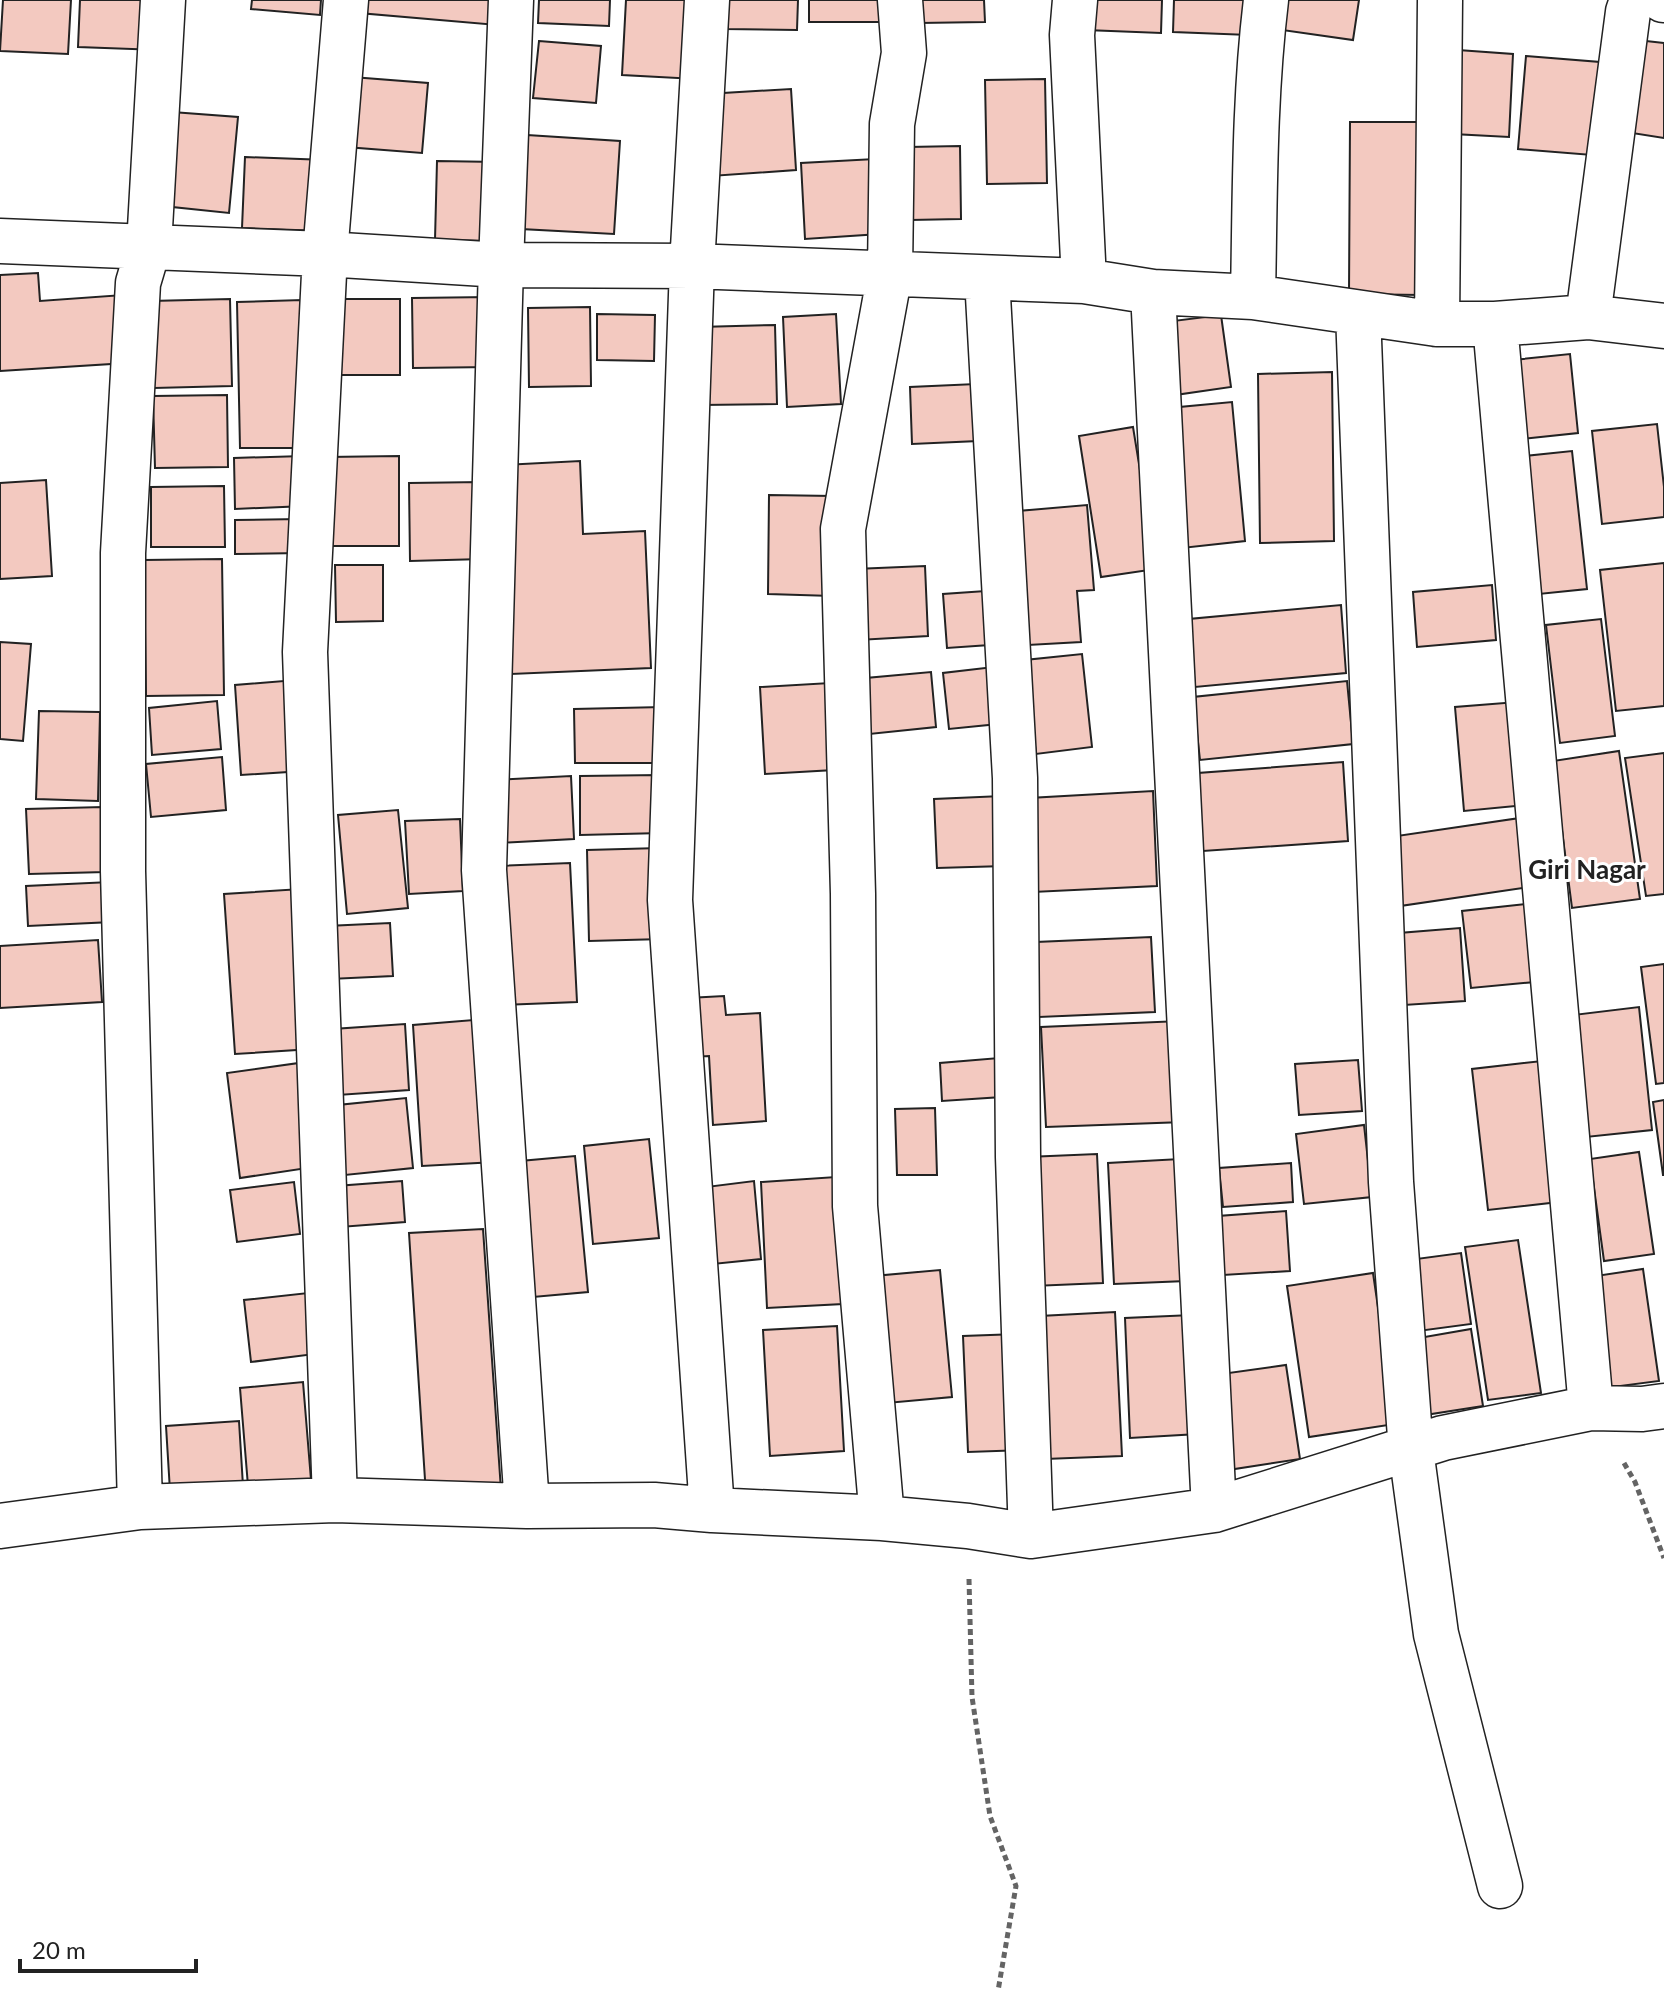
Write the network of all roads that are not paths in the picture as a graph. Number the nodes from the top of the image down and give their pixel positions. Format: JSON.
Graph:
{"nodes":[{"id":1,"x":163,"y":0,"type":"edge"},
{"id":2,"x":346,"y":0,"type":"edge"},
{"id":3,"x":511,"y":0,"type":"edge"},
{"id":4,"x":707,"y":0,"type":"edge"},
{"id":5,"x":900,"y":0,"type":"edge"},
{"id":6,"x":1075,"y":0,"type":"edge"},
{"id":7,"x":1266,"y":0,"type":"edge"},
{"id":8,"x":1440,"y":0,"type":"edge"},
{"id":9,"x":1632,"y":0,"type":"edge"},
{"id":10,"x":0,"y":241,"type":"edge"},
{"id":11,"x":149,"y":246,"type":"junction"},
{"id":12,"x":325,"y":254,"type":"junction"},
{"id":13,"x":501,"y":265,"type":"junction"},
{"id":14,"x":692,"y":266,"type":"junction"},
{"id":15,"x":890,"y":273,"type":"junction"},
{"id":16,"x":987,"y":278,"type":"junction"},
{"id":17,"x":1084,"y":281,"type":"junction"},
{"id":18,"x":1153,"y":292,"type":"junction"},
{"id":19,"x":1253,"y":297,"type":"junction"},
{"id":20,"x":1358,"y":313,"type":"junction"},
{"id":21,"x":1588,"y":317,"type":"junction"},
{"id":22,"x":1437,"y":324,"type":"junction"},
{"id":23,"x":1495,"y":324,"type":"junction"},
{"id":24,"x":1664,"y":326,"type":"edge"},
{"id":25,"x":1664,"y":1406,"type":"edge"},
{"id":26,"x":1591,"y":1408,"type":"junction"},
{"id":27,"x":1411,"y":1450,"type":"junction"},
{"id":28,"x":335,"y":1500,"type":"junction"},
{"id":29,"x":527,"y":1506,"type":"junction"},
{"id":30,"x":140,"y":1507,"type":"junction"},
{"id":31,"x":712,"y":1510,"type":"junction"},
{"id":32,"x":1214,"y":1510,"type":"junction"},
{"id":33,"x":882,"y":1518,"type":"junction"},
{"id":34,"x":0,"y":1526,"type":"edge"},
{"id":35,"x":1031,"y":1536,"type":"junction"},
{"id":36,"x":1500,"y":1886,"type":"dead end"}],
"edges":[{"from":1,"to":11,"type":"street"},
{"from":2,"to":12,"type":"street"},
{"from":3,"to":13,"type":"street"},
{"from":4,"to":14,"type":"street"},
{"from":5,"to":15,"type":"street"},
{"from":6,"to":17,"type":"street"},
{"from":7,"to":19,"type":"street"},
{"from":8,"to":22,"type":"street"},
{"from":9,"to":21,"type":"street"},
{"from":10,"to":11,"type":"street"},
{"from":11,"to":12,"type":"street"},
{"from":11,"to":30,"type":"street"},
{"from":12,"to":13,"type":"street"},
{"from":12,"to":28,"type":"street"},
{"from":13,"to":14,"type":"street"},
{"from":13,"to":29,"type":"street"},
{"from":14,"to":15,"type":"street"},
{"from":14,"to":31,"type":"street"},
{"from":15,"to":16,"type":"street"},
{"from":15,"to":33,"type":"street"},
{"from":16,"to":17,"type":"street"},
{"from":16,"to":35,"type":"street"},
{"from":17,"to":18,"type":"street"},
{"from":18,"to":19,"type":"street"},
{"from":18,"to":32,"type":"street"},
{"from":19,"to":20,"type":"street"},
{"from":20,"to":22,"type":"street"},
{"from":20,"to":27,"type":"street"},
{"from":21,"to":23,"type":"street"},
{"from":21,"to":24,"type":"street"},
{"from":22,"to":23,"type":"street"},
{"from":23,"to":26,"type":"street"},
{"from":25,"to":26,"type":"street"},
{"from":26,"to":27,"type":"street"},
{"from":27,"to":32,"type":"street"},
{"from":27,"to":36,"type":"street"},
{"from":28,"to":29,"type":"street"},
{"from":28,"to":30,"type":"street"},
{"from":29,"to":31,"type":"street"},
{"from":30,"to":34,"type":"street"},
{"from":31,"to":33,"type":"street"},
{"from":32,"to":35,"type":"street"},
{"from":33,"to":35,"type":"street"}]}
